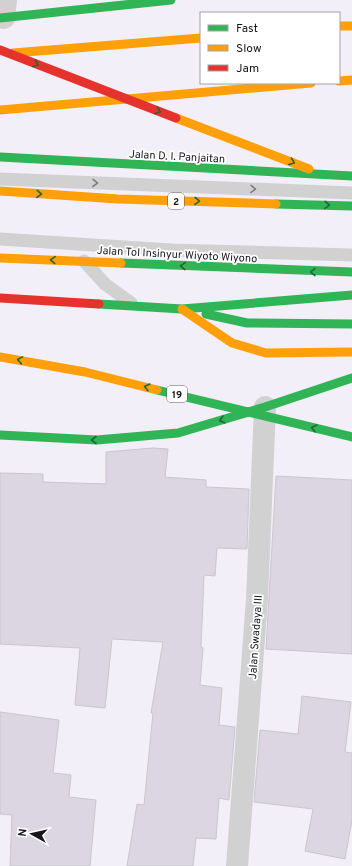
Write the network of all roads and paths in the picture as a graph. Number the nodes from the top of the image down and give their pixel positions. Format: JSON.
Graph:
{"nodes":[{"id":1,"x":171,"y":0,"type":"edge"},
{"id":2,"x":3,"y":12,"type":"edge"},
{"id":3,"x":340,"y":26,"type":"edge"},
{"id":4,"x":352,"y":26,"type":"edge"},
{"id":5,"x":200,"y":38,"type":"edge"},
{"id":6,"x":0,"y":50,"type":"edge"},
{"id":7,"x":0,"y":54,"type":"edge"},
{"id":8,"x":352,"y":80,"type":"edge"},
{"id":9,"x":340,"y":81,"type":"edge"},
{"id":10,"x":299,"y":84,"type":"edge"},
{"id":11,"x":0,"y":110,"type":"edge"},
{"id":12,"x":0,"y":157,"type":"edge"},
{"id":13,"x":327,"y":176,"type":"junction"},
{"id":14,"x":352,"y":176,"type":"edge"},
{"id":15,"x":0,"y":179,"type":"edge"},
{"id":16,"x":0,"y":191,"type":"edge"},
{"id":17,"x":352,"y":193,"type":"edge"},
{"id":18,"x":352,"y":206,"type":"edge"},
{"id":19,"x":0,"y":239,"type":"edge"},
{"id":20,"x":60,"y":243,"type":"junction"},
{"id":21,"x":352,"y":254,"type":"edge"},
{"id":22,"x":0,"y":258,"type":"edge"},
{"id":23,"x":352,"y":272,"type":"edge"},
{"id":24,"x":352,"y":295,"type":"edge"},
{"id":25,"x":0,"y":298,"type":"edge"},
{"id":26,"x":135,"y":306,"type":"junction"},
{"id":27,"x":182,"y":309,"type":"junction"},
{"id":28,"x":352,"y":324,"type":"edge"},
{"id":29,"x":352,"y":352,"type":"edge"},
{"id":30,"x":0,"y":357,"type":"edge"},
{"id":31,"x":352,"y":378,"type":"edge"},
{"id":32,"x":265,"y":407,"type":"junction"},
{"id":33,"x":0,"y":435,"type":"edge"},
{"id":34,"x":352,"y":437,"type":"edge"},
{"id":35,"x":238,"y":866,"type":"edge"}],
"edges":[{"from":1,"to":2,"type":"main road"},
{"from":3,"to":4,"type":"main road"},
{"from":5,"to":7,"type":"main road"},
{"from":6,"to":13,"type":"main road","one_way":true},
{"from":8,"to":9,"type":"main road"},
{"from":10,"to":11,"type":"main road"},
{"from":12,"to":13,"type":"main road","name":"Jalan D. I. Panjaitan"},
{"from":13,"to":14,"type":"main road","name":"Jalan D. I. Panjaitan"},
{"from":15,"to":17,"type":"lane","one_way":true},
{"from":16,"to":18,"type":"main road","number":"2","one_way":true},
{"from":19,"to":20,"type":"lane"},
{"from":20,"to":21,"type":"lane"},
{"from":20,"to":26,"type":"lane"},
{"from":23,"to":22,"type":"main road","name":"Jalan Tol Insinyur Wiyoto Wiyono","one_way":true},
{"from":24,"to":27,"type":"main road"},
{"from":25,"to":26,"type":"main road"},
{"from":26,"to":27,"type":"main road"},
{"from":27,"to":28,"type":"main road"},
{"from":27,"to":29,"type":"main road"},
{"from":34,"to":30,"type":"main road","number":"19","one_way":true},
{"from":31,"to":32,"type":"main road"},
{"from":32,"to":33,"type":"main road","one_way":true},
{"from":32,"to":35,"type":"street","name":"Jalan Swadaya III"}]}
